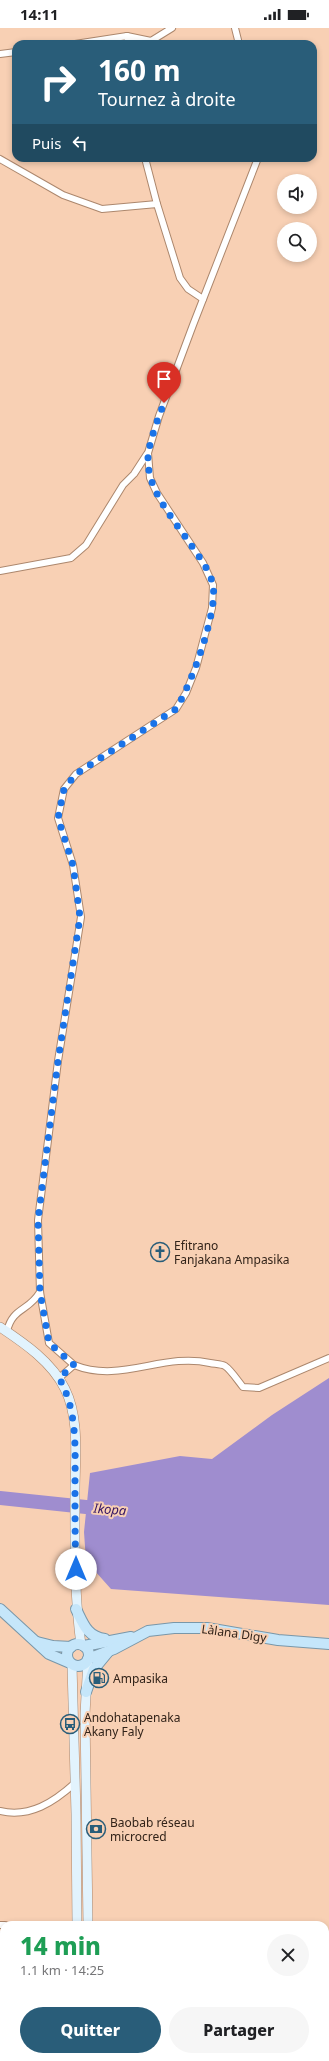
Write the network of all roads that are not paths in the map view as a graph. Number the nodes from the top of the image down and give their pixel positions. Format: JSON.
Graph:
{"nodes":[{"id":1,"x":172,"y":28,"type":"edge"},
{"id":2,"x":235,"y":28,"type":"edge"},
{"id":3,"x":127,"y":36,"type":"junction"},
{"id":4,"x":101,"y":40,"type":"edge"},
{"id":5,"x":128,"y":40,"type":"edge"},
{"id":6,"x":146,"y":40,"type":"edge"},
{"id":7,"x":153,"y":40,"type":"edge"},
{"id":8,"x":238,"y":40,"type":"edge"},
{"id":9,"x":12,"y":52,"type":"edge"},
{"id":10,"x":0,"y":54,"type":"edge"},
{"id":11,"x":0,"y":159,"type":"edge"},
{"id":12,"x":146,"y":162,"type":"edge"},
{"id":13,"x":256,"y":162,"type":"edge"},
{"id":14,"x":157,"y":204,"type":"junction"},
{"id":15,"x":203,"y":299,"type":"junction"},
{"id":16,"x":148,"y":453,"type":"junction"},
{"id":17,"x":0,"y":571,"type":"edge"},
{"id":18,"x":40,"y":1292,"type":"junction"},
{"id":19,"x":3,"y":1329,"type":"edge"},
{"id":20,"x":329,"y":1358,"type":"edge"},
{"id":21,"x":74,"y":1365,"type":"junction"},
{"id":22,"x":59,"y":1378,"type":"junction"},
{"id":23,"x":76,"y":1604,"type":"junction"},
{"id":24,"x":0,"y":1609,"type":"edge"},
{"id":25,"x":139,"y":1636,"type":"junction"},
{"id":26,"x":34,"y":1640,"type":"junction"},
{"id":27,"x":109,"y":1640,"type":"junction"},
{"id":28,"x":329,"y":1644,"type":"edge"},
{"id":29,"x":77,"y":1646,"type":"junction"},
{"id":30,"x":110,"y":1650,"type":"junction"},
{"id":31,"x":88,"y":1659,"type":"junction"},
{"id":32,"x":71,"y":1664,"type":"junction"},
{"id":33,"x":86,"y":1692,"type":"junction"},
{"id":34,"x":75,"y":1783,"type":"junction"},
{"id":35,"x":0,"y":1811,"type":"edge"},
{"id":36,"x":76,"y":1921,"type":"edge"},
{"id":37,"x":88,"y":1921,"type":"edge"}],
"edges":[{"from":1,"to":7,"type":"street"},
{"from":2,"to":8,"type":"street"},
{"from":3,"to":4,"type":"street"},
{"from":3,"to":5,"type":"street"},
{"from":3,"to":6,"type":"street"},
{"from":9,"to":10,"type":"street"},
{"from":11,"to":14,"type":"street"},
{"from":12,"to":14,"type":"street"},
{"from":13,"to":15,"type":"street"},
{"from":14,"to":15,"type":"street"},
{"from":15,"to":16,"type":"street"},
{"from":16,"to":17,"type":"street"},
{"from":16,"to":18,"type":"street"},
{"from":18,"to":19,"type":"street"},
{"from":18,"to":21,"type":"street"},
{"from":19,"to":22,"type":"main road"},
{"from":20,"to":21,"type":"street"},
{"from":21,"to":22,"type":"street"},
{"from":22,"to":23,"type":"main road"},
{"from":23,"to":27,"type":"main road"},
{"from":23,"to":29,"type":"main road"},
{"from":24,"to":26,"type":"main road"},
{"from":25,"to":27,"type":"main road"},
{"from":25,"to":28,"type":"main road","name":"Làlana Digy"},
{"from":25,"to":30,"type":"main road"},
{"from":26,"to":29,"type":"main road"},
{"from":26,"to":32,"type":"main road"},
{"from":27,"to":29,"type":"main road"},
{"from":29,"to":31,"type":"main road"},
{"from":29,"to":32,"type":"main road"},
{"from":30,"to":31,"type":"main road"},
{"from":30,"to":33,"type":"main road"},
{"from":31,"to":32,"type":"main road"},
{"from":31,"to":33,"type":"main road"},
{"from":32,"to":34,"type":"main road"},
{"from":33,"to":37,"type":"main road"},
{"from":34,"to":35,"type":"street"},
{"from":34,"to":36,"type":"main road"}]}
